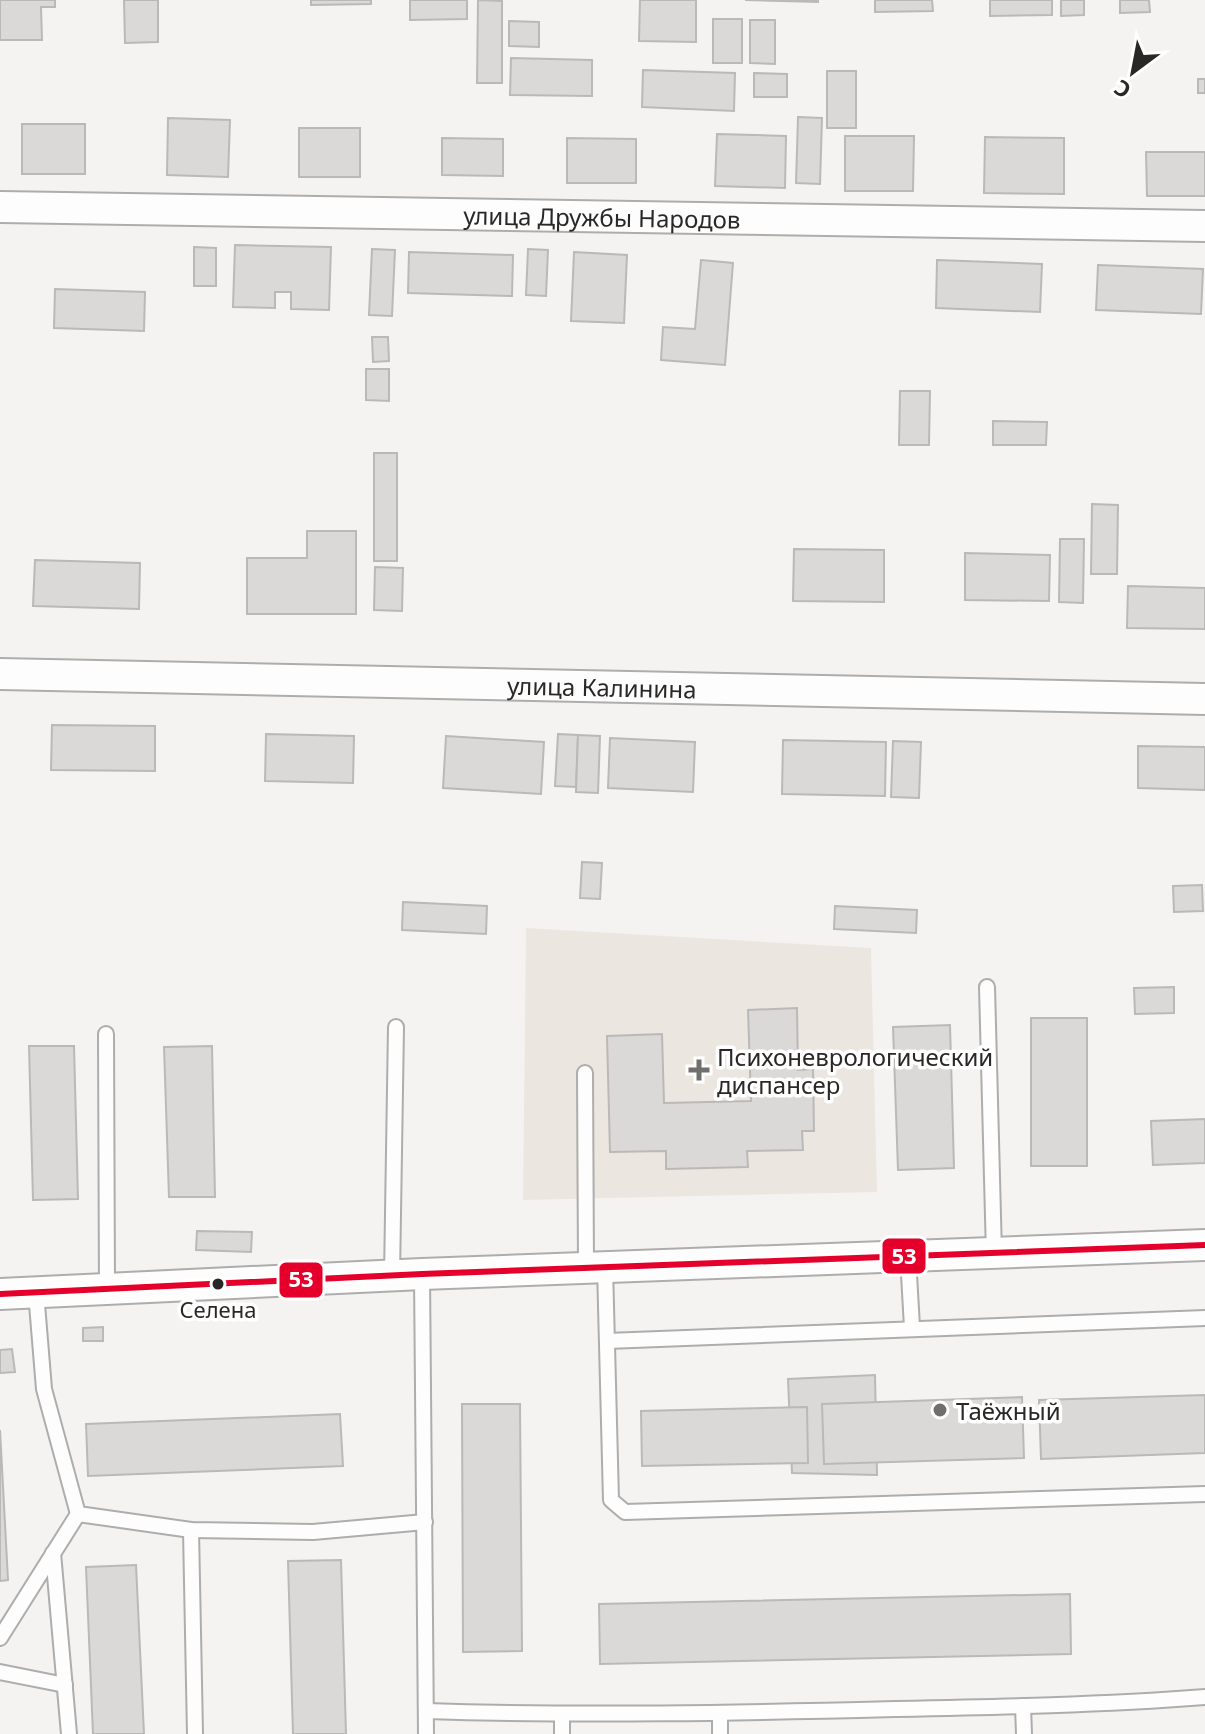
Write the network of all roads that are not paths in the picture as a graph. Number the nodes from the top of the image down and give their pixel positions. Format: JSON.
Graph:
{"nodes":[{"id":1,"x":0,"y":207,"type":"edge"},
{"id":2,"x":1205,"y":226,"type":"edge"},
{"id":3,"x":0,"y":674,"type":"edge"},
{"id":4,"x":1205,"y":699,"type":"edge"},
{"id":5,"x":987,"y":987,"type":"dead end"},
{"id":6,"x":396,"y":1027,"type":"dead end"},
{"id":7,"x":106,"y":1034,"type":"dead end"},
{"id":8,"x":585,"y":1073,"type":"dead end"},
{"id":9,"x":1205,"y":1245,"type":"edge"},
{"id":10,"x":994,"y":1254,"type":"junction"},
{"id":11,"x":908,"y":1257,"type":"junction"},
{"id":12,"x":595,"y":1268,"type":"junction"},
{"id":13,"x":422,"y":1274,"type":"junction"},
{"id":14,"x":392,"y":1276,"type":"junction"},
{"id":15,"x":107,"y":1288,"type":"junction"},
{"id":16,"x":36,"y":1292,"type":"junction"},
{"id":17,"x":0,"y":1294,"type":"edge"},
{"id":18,"x":1205,"y":1318,"type":"edge"},
{"id":19,"x":912,"y":1327,"type":"junction"},
{"id":20,"x":607,"y":1341,"type":"junction"},
{"id":21,"x":1205,"y":1494,"type":"edge"},
{"id":22,"x":78,"y":1514,"type":"junction"},
{"id":23,"x":425,"y":1522,"type":"junction"},
{"id":24,"x":191,"y":1530,"type":"junction"},
{"id":25,"x":53,"y":1553,"type":"junction"},
{"id":26,"x":0,"y":1638,"type":"edge"},
{"id":27,"x":0,"y":1672,"type":"edge"},
{"id":28,"x":65,"y":1685,"type":"junction"},
{"id":29,"x":1205,"y":1697,"type":"edge"},
{"id":30,"x":1023,"y":1706,"type":"junction"},
{"id":31,"x":426,"y":1711,"type":"junction"},
{"id":32,"x":720,"y":1714,"type":"junction"},
{"id":33,"x":562,"y":1715,"type":"junction"},
{"id":34,"x":69,"y":1734,"type":"edge"},
{"id":35,"x":195,"y":1734,"type":"edge"},
{"id":36,"x":426,"y":1734,"type":"edge"},
{"id":37,"x":562,"y":1734,"type":"edge"},
{"id":38,"x":720,"y":1734,"type":"edge"},
{"id":39,"x":1024,"y":1734,"type":"edge"}],
"edges":[{"from":1,"to":2,"type":"street","name":"улица Дружбы Народов"},
{"from":3,"to":4,"type":"street","name":"улица Калинина"},
{"from":5,"to":10,"type":"lane"},
{"from":6,"to":14,"type":"lane"},
{"from":7,"to":15,"type":"lane"},
{"from":8,"to":12,"type":"lane"},
{"from":9,"to":10,"type":"street"},
{"from":10,"to":11,"type":"street"},
{"from":11,"to":12,"type":"street"},
{"from":11,"to":19,"type":"lane"},
{"from":12,"to":13,"type":"street"},
{"from":12,"to":20,"type":"lane"},
{"from":13,"to":14,"type":"street"},
{"from":13,"to":23,"type":"lane"},
{"from":14,"to":15,"type":"street"},
{"from":15,"to":16,"type":"street"},
{"from":16,"to":17,"type":"street"},
{"from":16,"to":22,"type":"lane"},
{"from":18,"to":19,"type":"lane"},
{"from":19,"to":20,"type":"lane"},
{"from":20,"to":21,"type":"lane"},
{"from":22,"to":24,"type":"lane"},
{"from":22,"to":25,"type":"lane"},
{"from":23,"to":24,"type":"lane"},
{"from":23,"to":31,"type":"lane"},
{"from":24,"to":35,"type":"lane"},
{"from":25,"to":26,"type":"lane"},
{"from":25,"to":28,"type":"lane"},
{"from":27,"to":28,"type":"lane"},
{"from":28,"to":34,"type":"lane"},
{"from":29,"to":30,"type":"lane"},
{"from":30,"to":32,"type":"lane"},
{"from":30,"to":39,"type":"lane"},
{"from":31,"to":33,"type":"lane"},
{"from":31,"to":36,"type":"lane"},
{"from":32,"to":33,"type":"lane"},
{"from":32,"to":38,"type":"lane"},
{"from":33,"to":37,"type":"lane"}]}
